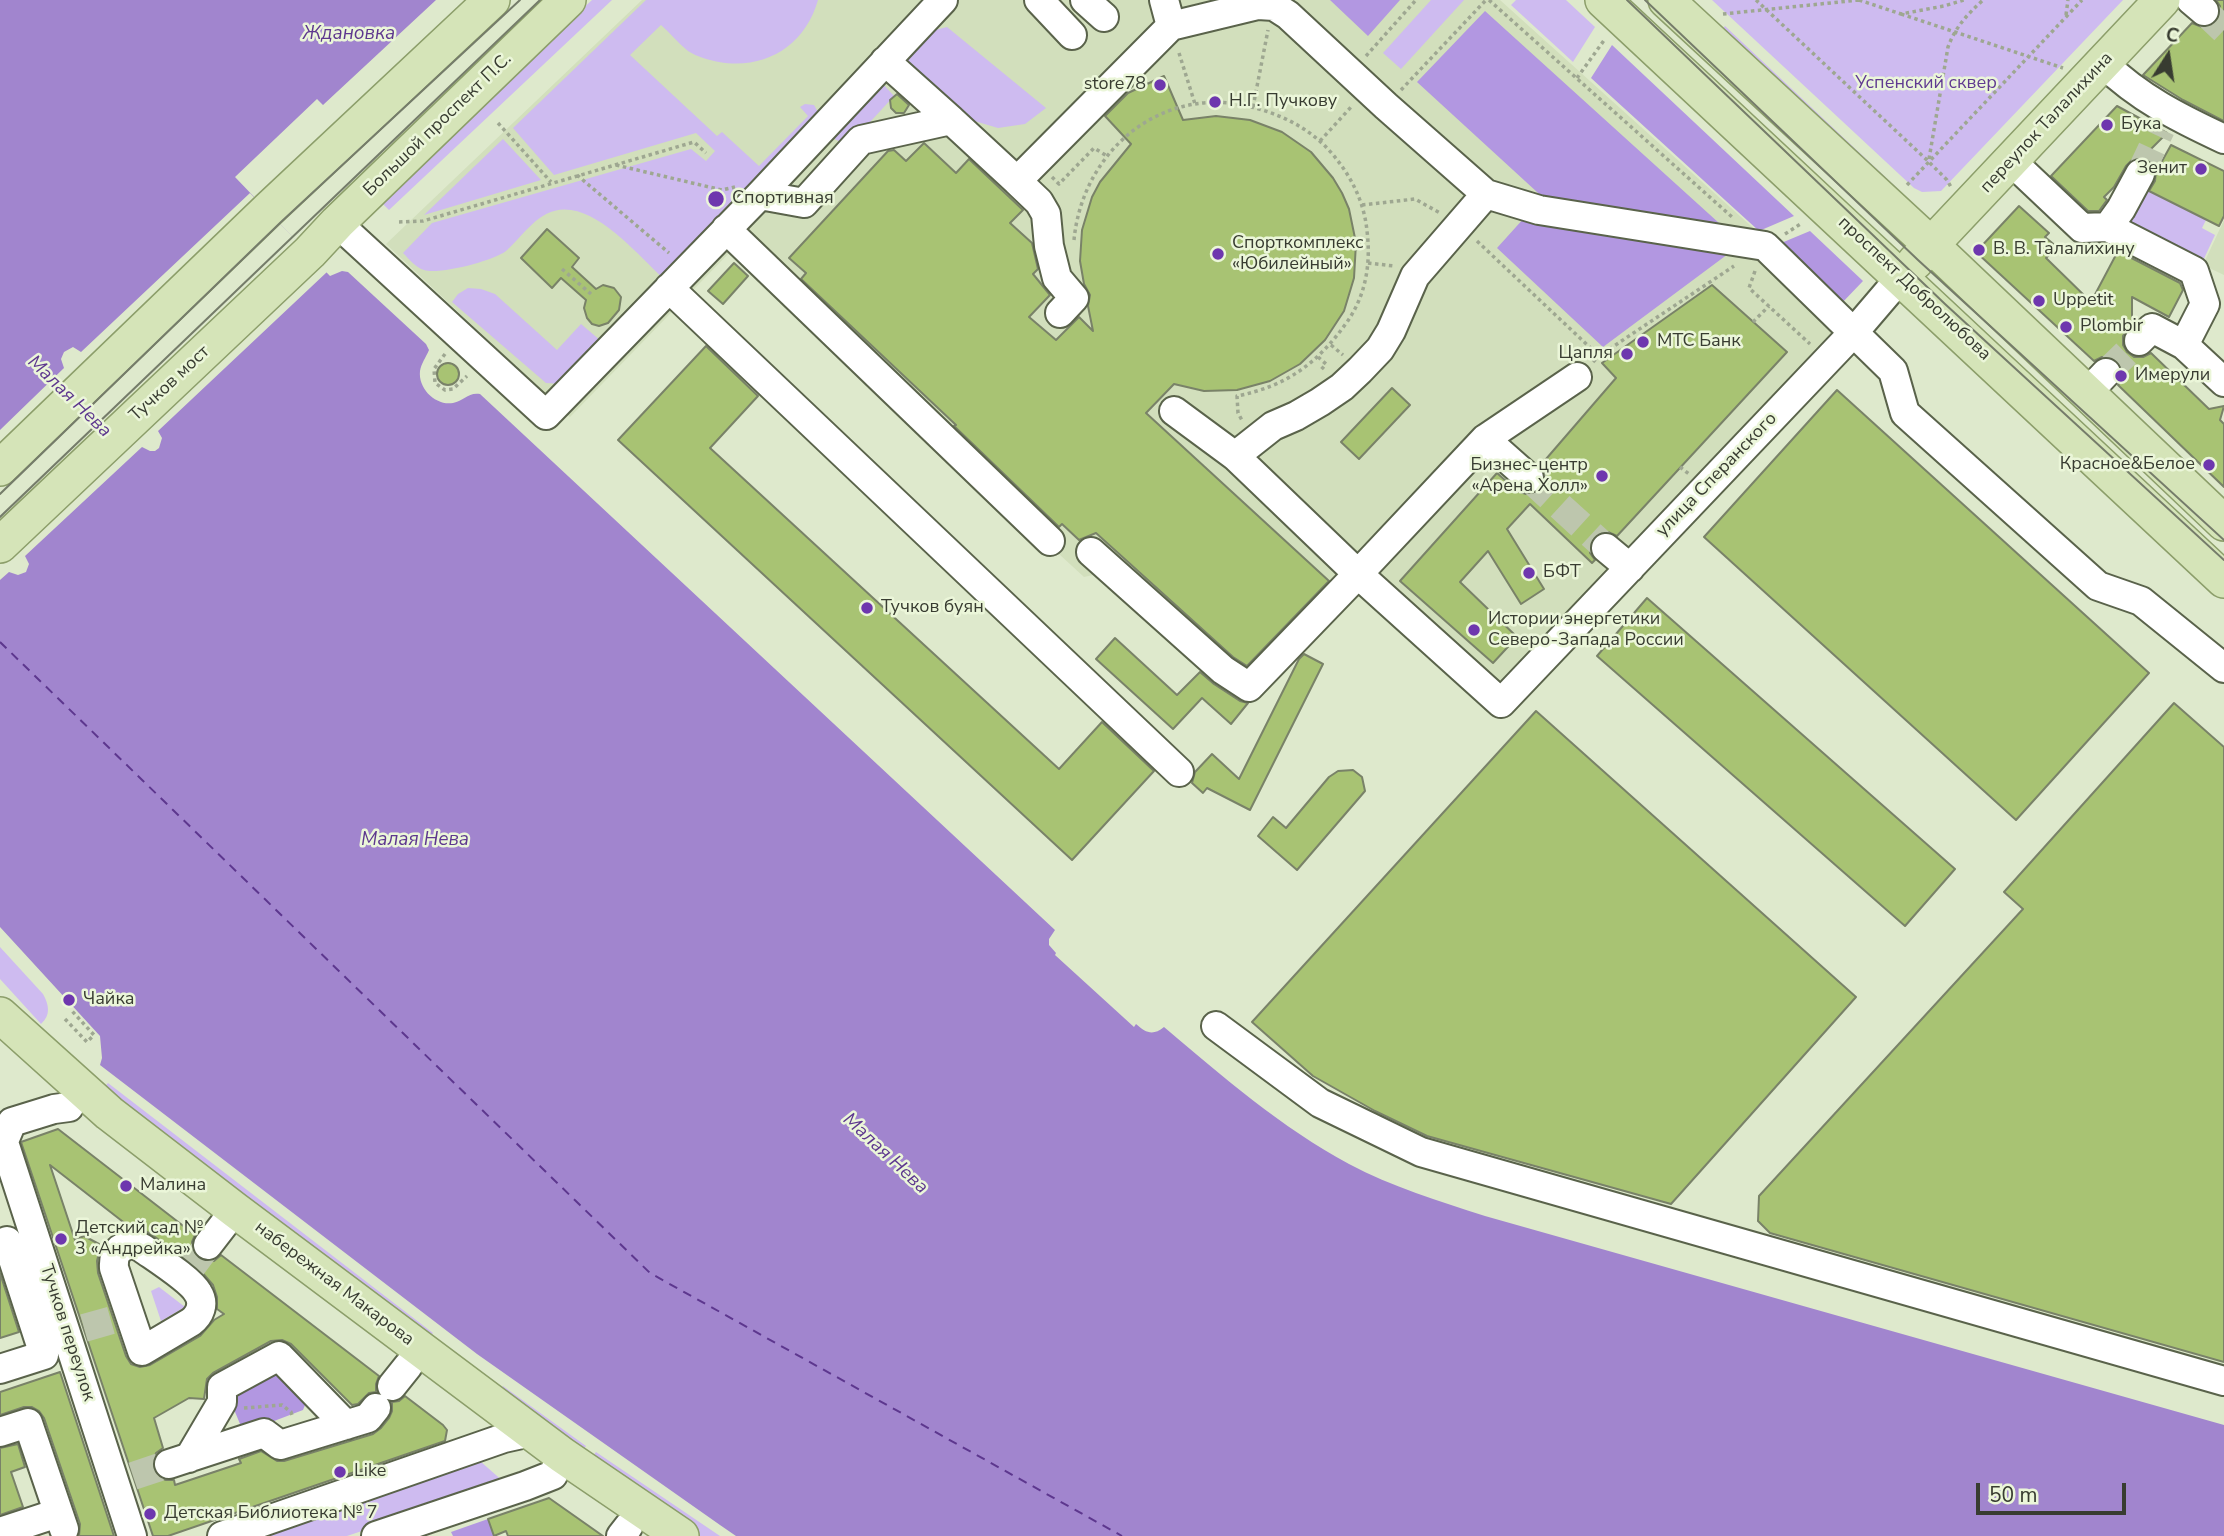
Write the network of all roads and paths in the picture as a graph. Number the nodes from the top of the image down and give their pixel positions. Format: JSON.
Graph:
{"nodes":[{"id":1,"x":492,"y":0,"type":"edge"},
{"id":2,"x":568,"y":0,"type":"edge"},
{"id":3,"x":943,"y":0,"type":"edge"},
{"id":4,"x":1040,"y":0,"type":"edge"},
{"id":5,"x":1416,"y":0,"type":"edge"},
{"id":6,"x":1487,"y":0,"type":"edge"},
{"id":7,"x":1666,"y":0,"type":"edge"},
{"id":8,"x":1756,"y":0,"type":"edge"},
{"id":9,"x":1859,"y":0,"type":"edge"},
{"id":10,"x":1964,"y":0,"type":"edge"},
{"id":11,"x":1983,"y":0,"type":"edge"},
{"id":12,"x":2068,"y":0,"type":"edge"},
{"id":13,"x":2082,"y":0,"type":"edge"},
{"id":14,"x":2162,"y":0,"type":"edge"},
{"id":15,"x":1767,"y":10,"type":"junction"},
{"id":16,"x":1168,"y":13,"type":"edge"},
{"id":17,"x":1901,"y":14,"type":"junction"},
{"id":18,"x":1606,"y":15,"type":"edge"},
{"id":19,"x":1721,"y":15,"type":"dead end"},
{"id":20,"x":2066,"y":16,"type":"junction"},
{"id":21,"x":1954,"y":31,"type":"junction"},
{"id":22,"x":1268,"y":33,"type":"dead end"},
{"id":23,"x":1072,"y":35,"type":"dead end"},
{"id":24,"x":2029,"y":56,"type":"junction"},
{"id":25,"x":885,"y":61,"type":"junction"},
{"id":26,"x":2103,"y":63,"type":"junction"},
{"id":27,"x":1184,"y":69,"type":"dead end"},
{"id":28,"x":2065,"y":69,"type":"dead end"},
{"id":29,"x":1350,"y":72,"type":"junction"},
{"id":30,"x":1576,"y":78,"type":"junction"},
{"id":31,"x":1195,"y":104,"type":"junction"},
{"id":32,"x":1386,"y":106,"type":"junction"},
{"id":33,"x":1254,"y":107,"type":"junction"},
{"id":34,"x":1350,"y":109,"type":"dead end"},
{"id":35,"x":951,"y":120,"type":"junction"},
{"id":36,"x":498,"y":123,"type":"dead end"},
{"id":37,"x":2223,"y":136,"type":"edge"},
{"id":38,"x":1320,"y":141,"type":"junction"},
{"id":39,"x":706,"y":153,"type":"dead end"},
{"id":40,"x":1107,"y":156,"type":"junction"},
{"id":41,"x":2010,"y":160,"type":"junction"},
{"id":42,"x":1928,"y":161,"type":"junction"},
{"id":43,"x":614,"y":165,"type":"junction"},
{"id":44,"x":2140,"y":174,"type":"tunnel mouth"},
{"id":45,"x":577,"y":175,"type":"junction"},
{"id":46,"x":1017,"y":181,"type":"junction"},
{"id":47,"x":551,"y":182,"type":"junction"},
{"id":48,"x":1059,"y":184,"type":"dead end"},
{"id":49,"x":1905,"y":186,"type":"dead end"},
{"id":50,"x":1952,"y":189,"type":"dead end"},
{"id":51,"x":747,"y":191,"type":"junction"},
{"id":52,"x":1486,"y":194,"type":"junction"},
{"id":53,"x":1422,"y":203,"type":"dead end"},
{"id":54,"x":1362,"y":205,"type":"junction"},
{"id":55,"x":1735,"y":219,"type":"dead end"},
{"id":56,"x":399,"y":222,"type":"dead end"},
{"id":57,"x":337,"y":223,"type":"junction"},
{"id":58,"x":1460,"y":225,"type":"junction"},
{"id":59,"x":2108,"y":227,"type":"junction"},
{"id":60,"x":726,"y":229,"type":"junction"},
{"id":61,"x":1931,"y":245,"type":"junction"},
{"id":62,"x":1765,"y":246,"type":"junction"},
{"id":63,"x":1073,"y":247,"type":"dead end"},
{"id":64,"x":310,"y":252,"type":"joint"},
{"id":65,"x":1368,"y":263,"type":"junction"},
{"id":66,"x":1390,"y":265,"type":"dead end"},
{"id":67,"x":562,"y":269,"type":"dead end"},
{"id":68,"x":1901,"y":277,"type":"junction"},
{"id":69,"x":678,"y":279,"type":"junction"},
{"id":70,"x":591,"y":294,"type":"dead end"},
{"id":71,"x":1769,"y":306,"type":"junction"},
{"id":72,"x":1060,"y":313,"type":"dead end"},
{"id":73,"x":1753,"y":322,"type":"dead end"},
{"id":74,"x":1854,"y":332,"type":"junction"},
{"id":75,"x":2139,"y":341,"type":"tunnel mouth"},
{"id":76,"x":1331,"y":345,"type":"junction"},
{"id":77,"x":2184,"y":345,"type":"junction"},
{"id":78,"x":1813,"y":347,"type":"dead end"},
{"id":79,"x":447,"y":352,"type":"dead end"},
{"id":80,"x":1342,"y":354,"type":"dead end"},
{"id":81,"x":1600,"y":356,"type":"junction"},
{"id":82,"x":1318,"y":357,"type":"junction"},
{"id":83,"x":1322,"y":369,"type":"dead end"},
{"id":84,"x":470,"y":374,"type":"dead end"},
{"id":85,"x":1577,"y":377,"type":"joint"},
{"id":86,"x":2224,"y":382,"type":"edge"},
{"id":87,"x":1174,"y":411,"type":"dead end"},
{"id":88,"x":1238,"y":413,"type":"dead end"},
{"id":89,"x":1485,"y":439,"type":"junction"},
{"id":90,"x":1235,"y":456,"type":"junction"},
{"id":91,"x":0,"y":468,"type":"edge"},
{"id":92,"x":1529,"y":478,"type":"tunnel mouth"},
{"id":93,"x":2221,"y":514,"type":"edge"},
{"id":94,"x":1051,"y":541,"type":"dead end"},
{"id":95,"x":0,"y":545,"type":"edge"},
{"id":96,"x":1606,"y":548,"type":"tunnel mouth"},
{"id":97,"x":1091,"y":552,"type":"dead end"},
{"id":98,"x":1630,"y":568,"type":"junction"},
{"id":99,"x":1358,"y":574,"type":"junction"},
{"id":100,"x":2224,"y":580,"type":"edge"},
{"id":101,"x":2224,"y":668,"type":"edge"},
{"id":102,"x":1180,"y":772,"type":"dead end"},
{"id":103,"x":72,"y":1011,"type":"dead end"},
{"id":104,"x":0,"y":1015,"type":"edge"},
{"id":105,"x":65,"y":1019,"type":"dead end"},
{"id":106,"x":1216,"y":1026,"type":"dead end"},
{"id":107,"x":0,"y":1048,"type":"edge"},
{"id":108,"x":69,"y":1107,"type":"junction"},
{"id":109,"x":2,"y":1136,"type":"edge"},
{"id":110,"x":222,"y":1227,"type":"junction"},
{"id":111,"x":34,"y":1232,"type":"junction"},
{"id":112,"x":3,"y":1242,"type":"edge"},
{"id":113,"x":126,"y":1316,"type":"joint"},
{"id":114,"x":0,"y":1369,"type":"edge"},
{"id":115,"x":2224,"y":1381,"type":"edge"},
{"id":116,"x":392,"y":1387,"type":"junction"},
{"id":117,"x":346,"y":1425,"type":"junction"},
{"id":118,"x":0,"y":1432,"type":"edge"},
{"id":119,"x":518,"y":1435,"type":"junction"},
{"id":120,"x":558,"y":1465,"type":"junction"},
{"id":121,"x":408,"y":1531,"type":"edge"},
{"id":122,"x":0,"y":1532,"type":"edge"},
{"id":123,"x":630,"y":1533,"type":"edge"},
{"id":124,"x":132,"y":1536,"type":"edge"},
{"id":125,"x":222,"y":1536,"type":"edge"},
{"id":126,"x":376,"y":1536,"type":"edge"},
{"id":127,"x":681,"y":1536,"type":"edge"}],
"edges":[{"from":1,"to":91,"type":"main road"},
{"from":2,"to":57,"type":"main road","name":"Большой проспект П.С."},
{"from":3,"to":25,"type":"street"},
{"from":4,"to":23,"type":"street"},
{"from":5,"to":29,"type":"path"},
{"from":6,"to":30,"type":"path"},
{"from":6,"to":32,"type":"path"},
{"from":7,"to":61,"type":"main road"},
{"from":8,"to":15,"type":"path"},
{"from":9,"to":15,"type":"path"},
{"from":9,"to":17,"type":"path"},
{"from":10,"to":17,"type":"path"},
{"from":11,"to":21,"type":"path"},
{"from":12,"to":20,"type":"path"},
{"from":13,"to":20,"type":"path"},
{"from":14,"to":26,"type":"main road","name":"переулок Талалихина"},
{"from":15,"to":19,"type":"path"},
{"from":15,"to":42,"type":"path"},
{"from":16,"to":29,"type":"street"},
{"from":16,"to":46,"type":"street"},
{"from":17,"to":21,"type":"path"},
{"from":18,"to":30,"type":"path"},
{"from":18,"to":68,"type":"main road","name":"проспект Добролюбова"},
{"from":20,"to":24,"type":"path"},
{"from":21,"to":24,"type":"path"},
{"from":21,"to":42,"type":"path"},
{"from":22,"to":33,"type":"path"},
{"from":24,"to":28,"type":"path"},
{"from":24,"to":42,"type":"path"},
{"from":25,"to":35,"type":"street"},
{"from":25,"to":51,"type":"street"},
{"from":26,"to":37,"type":"street"},
{"from":26,"to":41,"type":"main road","name":"переулок Талалихина"},
{"from":27,"to":31,"type":"path"},
{"from":29,"to":32,"type":"street"},
{"from":30,"to":55,"type":"path"},
{"from":31,"to":33,"type":"path"},
{"from":31,"to":40,"type":"path"},
{"from":32,"to":52,"type":"street"},
{"from":33,"to":38,"type":"path"},
{"from":34,"to":38,"type":"path"},
{"from":35,"to":46,"type":"street"},
{"from":35,"to":51,"type":"street"},
{"from":36,"to":47,"type":"path"},
{"from":38,"to":54,"type":"path"},
{"from":39,"to":43,"type":"path"},
{"from":40,"to":48,"type":"path"},
{"from":40,"to":63,"type":"path"},
{"from":41,"to":59,"type":"street"},
{"from":41,"to":61,"type":"main road","name":"переулок Талалихина"},
{"from":42,"to":49,"type":"path"},
{"from":42,"to":50,"type":"path"},
{"from":43,"to":45,"type":"path"},
{"from":43,"to":51,"type":"path"},
{"from":44,"to":59,"type":"street"},
{"from":45,"to":47,"type":"path"},
{"from":45,"to":69,"type":"path"},
{"from":46,"to":72,"type":"street"},
{"from":47,"to":56,"type":"path"},
{"from":51,"to":60,"type":"street"},
{"from":52,"to":58,"type":"street"},
{"from":52,"to":62,"type":"street"},
{"from":53,"to":54,"type":"path"},
{"from":54,"to":65,"type":"path"},
{"from":57,"to":64,"type":"main road","name":"Большой проспект П.С."},
{"from":57,"to":69,"type":"street"},
{"from":58,"to":81,"type":"path"},
{"from":58,"to":90,"type":"street"},
{"from":59,"to":77,"type":"street"},
{"from":60,"to":69,"type":"street"},
{"from":60,"to":94,"type":"street"},
{"from":61,"to":68,"type":"main road","name":"улица Сперанского"},
{"from":61,"to":93,"type":"main road"},
{"from":62,"to":71,"type":"path"},
{"from":62,"to":74,"type":"street"},
{"from":62,"to":81,"type":"path"},
{"from":64,"to":95,"type":"main road","name":"Тучков мост"},
{"from":65,"to":66,"type":"path"},
{"from":65,"to":76,"type":"path"},
{"from":67,"to":70,"type":"path"},
{"from":68,"to":74,"type":"street","name":"улица Сперанского"},
{"from":68,"to":100,"type":"main road","name":"проспект Добролюбова"},
{"from":69,"to":102,"type":"street"},
{"from":71,"to":73,"type":"path"},
{"from":71,"to":78,"type":"path"},
{"from":74,"to":98,"type":"street","name":"улица Сперанского"},
{"from":74,"to":101,"type":"street"},
{"from":75,"to":77,"type":"street"},
{"from":76,"to":80,"type":"path"},
{"from":76,"to":82,"type":"path"},
{"from":77,"to":86,"type":"street"},
{"from":79,"to":84,"type":"path"},
{"from":81,"to":85,"type":"path"},
{"from":82,"to":83,"type":"path"},
{"from":82,"to":88,"type":"path"},
{"from":85,"to":89,"type":"street"},
{"from":87,"to":90,"type":"street"},
{"from":89,"to":92,"type":"street"},
{"from":89,"to":99,"type":"street"},
{"from":90,"to":99,"type":"street"},
{"from":96,"to":98,"type":"street"},
{"from":97,"to":99,"type":"street"},
{"from":98,"to":99,"type":"street","name":"улица Сперанского"},
{"from":103,"to":105,"type":"path"},
{"from":104,"to":110,"type":"main road","name":"набережная Макарова"},
{"from":106,"to":115,"type":"street"},
{"from":107,"to":108,"type":"main road","name":"набережная Макарова"},
{"from":108,"to":109,"type":"street"},
{"from":108,"to":110,"type":"main road","name":"набережная Макарова"},
{"from":109,"to":111,"type":"street","name":"Тучков переулок"},
{"from":110,"to":116,"type":"main road","name":"набережная Макарова"},
{"from":110,"to":119,"type":"main road","name":"набережная Макарова"},
{"from":111,"to":112,"type":"street"},
{"from":111,"to":124,"type":"street","name":"Тучков переулок"},
{"from":112,"to":114,"type":"street"},
{"from":113,"to":113,"type":"street"},
{"from":116,"to":117,"type":"street"},
{"from":116,"to":119,"type":"main road","name":"набережная Макарова"},
{"from":117,"to":117,"type":"street"},
{"from":118,"to":122,"type":"street"},
{"from":119,"to":120,"type":"main road","name":"набережная Макарова"},
{"from":119,"to":125,"type":"street"},
{"from":120,"to":121,"type":"street"},
{"from":120,"to":123,"type":"main road","name":"набережная Макарова"},
{"from":120,"to":127,"type":"main road","name":"набережная Макарова"},
{"from":121,"to":126,"type":"street"}]}
